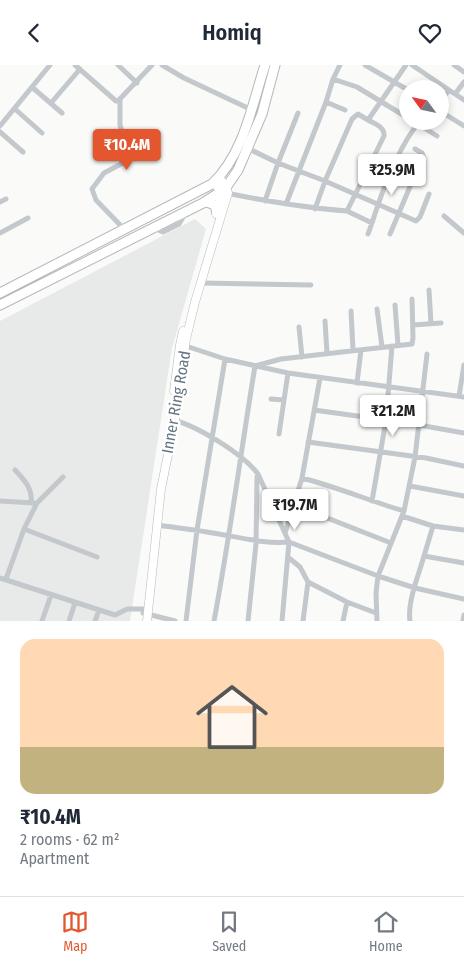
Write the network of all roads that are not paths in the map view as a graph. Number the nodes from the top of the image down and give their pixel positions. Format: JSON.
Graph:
{"nodes":[{"id":1,"x":50,"y":65,"type":"edge"},
{"id":2,"x":75,"y":65,"type":"edge"},
{"id":3,"x":118,"y":65,"type":"edge"},
{"id":4,"x":152,"y":65,"type":"edge"},
{"id":5,"x":162,"y":65,"type":"edge"},
{"id":6,"x":265,"y":65,"type":"edge"},
{"id":7,"x":275,"y":65,"type":"edge"},
{"id":8,"x":340,"y":65,"type":"edge"},
{"id":9,"x":365,"y":65,"type":"edge"},
{"id":10,"x":406,"y":65,"type":"edge"},
{"id":11,"x":412,"y":65,"type":"edge"},
{"id":12,"x":454,"y":65,"type":"edge"},
{"id":13,"x":80,"y":69,"type":"junction"},
{"id":14,"x":464,"y":71,"type":"edge"},
{"id":15,"x":333,"y":79,"type":"junction"},
{"id":16,"x":434,"y":80,"type":"edge"},
{"id":17,"x":394,"y":81,"type":"junction"},
{"id":18,"x":464,"y":82,"type":"edge"},
{"id":19,"x":137,"y":83,"type":"junction"},
{"id":20,"x":399,"y":84,"type":"edge"},
{"id":21,"x":33,"y":88,"type":"junction"},
{"id":22,"x":449,"y":90,"type":"edge"},
{"id":23,"x":455,"y":94,"type":"junction"},
{"id":24,"x":120,"y":100,"type":"junction"},
{"id":25,"x":464,"y":100,"type":"edge"},
{"id":26,"x":326,"y":101,"type":"junction"},
{"id":27,"x":381,"y":101,"type":"junction"},
{"id":28,"x":51,"y":103,"type":"junction"},
{"id":29,"x":15,"y":109,"type":"junction"},
{"id":30,"x":345,"y":109,"type":"dead end"},
{"id":31,"x":252,"y":110,"type":"junction"},
{"id":32,"x":399,"y":112,"type":"edge"},
{"id":33,"x":62,"y":113,"type":"dead end"},
{"id":34,"x":298,"y":113,"type":"dead end"},
{"id":35,"x":449,"y":117,"type":"edge"},
{"id":36,"x":368,"y":120,"type":"junction"},
{"id":37,"x":464,"y":126,"type":"edge"},
{"id":38,"x":0,"y":127,"type":"edge"},
{"id":39,"x":412,"y":130,"type":"edge"},
{"id":40,"x":428,"y":130,"type":"edge"},
{"id":41,"x":0,"y":131,"type":"edge"},
{"id":42,"x":42,"y":133,"type":"dead end"},
{"id":43,"x":437,"y":136,"type":"dead end"},
{"id":44,"x":248,"y":148,"type":"junction"},
{"id":45,"x":415,"y":149,"type":"dead end"},
{"id":46,"x":23,"y":152,"type":"dead end"},
{"id":47,"x":278,"y":163,"type":"junction"},
{"id":48,"x":300,"y":172,"type":"junction"},
{"id":49,"x":216,"y":179,"type":"junction"},
{"id":50,"x":325,"y":181,"type":"junction"},
{"id":51,"x":225,"y":191,"type":"junction"},
{"id":52,"x":354,"y":193,"type":"junction"},
{"id":53,"x":429,"y":194,"type":"dead end"},
{"id":54,"x":6,"y":199,"type":"dead end"},
{"id":55,"x":264,"y":201,"type":"junction"},
{"id":56,"x":0,"y":202,"type":"edge"},
{"id":57,"x":203,"y":203,"type":"junction"},
{"id":58,"x":286,"y":204,"type":"junction"},
{"id":59,"x":378,"y":204,"type":"junction"},
{"id":60,"x":315,"y":209,"type":"junction"},
{"id":61,"x":347,"y":211,"type":"junction"},
{"id":62,"x":217,"y":213,"type":"junction"},
{"id":63,"x":398,"y":213,"type":"junction"},
{"id":64,"x":444,"y":216,"type":"dead end"},
{"id":65,"x":28,"y":218,"type":"dead end"},
{"id":66,"x":372,"y":223,"type":"junction"},
{"id":67,"x":124,"y":229,"type":"junction"},
{"id":68,"x":0,"y":233,"type":"edge"},
{"id":69,"x":464,"y":233,"type":"edge"},
{"id":70,"x":390,"y":234,"type":"dead end"},
{"id":71,"x":368,"y":235,"type":"dead end"},
{"id":72,"x":201,"y":283,"type":"junction"},
{"id":73,"x":311,"y":285,"type":"dead end"},
{"id":74,"x":429,"y":290,"type":"dead end"},
{"id":75,"x":0,"y":293,"type":"edge"},
{"id":76,"x":412,"y":299,"type":"dead end"},
{"id":77,"x":0,"y":305,"type":"edge"},
{"id":78,"x":395,"y":305,"type":"dead end"},
{"id":79,"x":377,"y":309,"type":"dead end"},
{"id":80,"x":351,"y":311,"type":"dead end"},
{"id":81,"x":325,"y":321,"type":"dead end"},
{"id":82,"x":441,"y":323,"type":"dead end"},
{"id":83,"x":431,"y":324,"type":"junction"},
{"id":84,"x":413,"y":325,"type":"junction"},
{"id":85,"x":299,"y":327,"type":"dead end"},
{"id":86,"x":186,"y":346,"type":"junction"},
{"id":87,"x":395,"y":346,"type":"junction"},
{"id":88,"x":382,"y":347,"type":"junction"},
{"id":89,"x":362,"y":349,"type":"junction"},
{"id":90,"x":353,"y":350,"type":"junction"},
{"id":91,"x":327,"y":353,"type":"junction"},
{"id":92,"x":427,"y":354,"type":"dead end"},
{"id":93,"x":302,"y":357,"type":"junction"},
{"id":94,"x":225,"y":359,"type":"junction"},
{"id":95,"x":464,"y":365,"type":"edge"},
{"id":96,"x":255,"y":366,"type":"junction"},
{"id":97,"x":288,"y":373,"type":"junction"},
{"id":98,"x":320,"y":378,"type":"junction"},
{"id":99,"x":357,"y":383,"type":"junction"},
{"id":100,"x":390,"y":387,"type":"junction"},
{"id":101,"x":423,"y":391,"type":"junction"},
{"id":102,"x":462,"y":397,"type":"edge"},
{"id":103,"x":271,"y":399,"type":"dead end"},
{"id":104,"x":284,"y":400,"type":"junction"},
{"id":105,"x":314,"y":410,"type":"junction"},
{"id":106,"x":173,"y":420,"type":"junction"},
{"id":107,"x":386,"y":420,"type":"junction"},
{"id":108,"x":419,"y":425,"type":"junction"},
{"id":109,"x":464,"y":433,"type":"edge"},
{"id":110,"x":279,"y":434,"type":"dead end"},
{"id":111,"x":212,"y":437,"type":"junction"},
{"id":112,"x":308,"y":442,"type":"junction"},
{"id":113,"x":381,"y":452,"type":"junction"},
{"id":114,"x":240,"y":456,"type":"junction"},
{"id":115,"x":415,"y":457,"type":"junction"},
{"id":116,"x":464,"y":466,"type":"edge"},
{"id":117,"x":15,"y":470,"type":"dead end"},
{"id":118,"x":258,"y":474,"type":"junction"},
{"id":119,"x":63,"y":477,"type":"dead end"},
{"id":120,"x":302,"y":478,"type":"junction"},
{"id":121,"x":410,"y":486,"type":"junction"},
{"id":122,"x":464,"y":496,"type":"edge"},
{"id":123,"x":0,"y":501,"type":"edge"},
{"id":124,"x":372,"y":501,"type":"junction"},
{"id":125,"x":34,"y":503,"type":"junction"},
{"id":126,"x":294,"y":505,"type":"junction"},
{"id":127,"x":403,"y":513,"type":"junction"},
{"id":128,"x":157,"y":525,"type":"junction"},
{"id":129,"x":433,"y":526,"type":"junction"},
{"id":130,"x":24,"y":529,"type":"junction"},
{"id":131,"x":197,"y":530,"type":"junction"},
{"id":132,"x":464,"y":530,"type":"edge"},
{"id":133,"x":284,"y":533,"type":"junction"},
{"id":134,"x":229,"y":535,"type":"junction"},
{"id":135,"x":256,"y":540,"type":"junction"},
{"id":136,"x":289,"y":542,"type":"junction"},
{"id":137,"x":392,"y":543,"type":"junction"},
{"id":138,"x":424,"y":555,"type":"junction"},
{"id":139,"x":97,"y":557,"type":"dead end"},
{"id":140,"x":289,"y":558,"type":"junction"},
{"id":141,"x":464,"y":563,"type":"edge"},
{"id":142,"x":378,"y":576,"type":"junction"},
{"id":143,"x":3,"y":579,"type":"edge"},
{"id":144,"x":308,"y":582,"type":"junction"},
{"id":145,"x":414,"y":588,"type":"junction"},
{"id":146,"x":51,"y":595,"type":"junction"},
{"id":147,"x":464,"y":599,"type":"edge"},
{"id":148,"x":347,"y":602,"type":"junction"},
{"id":149,"x":75,"y":603,"type":"junction"},
{"id":150,"x":99,"y":611,"type":"junction"},
{"id":151,"x":376,"y":613,"type":"junction"},
{"id":152,"x":115,"y":615,"type":"junction"},
{"id":153,"x":464,"y":615,"type":"edge"},
{"id":154,"x":145,"y":616,"type":"edge"},
{"id":155,"x":42,"y":621,"type":"edge"},
{"id":156,"x":69,"y":621,"type":"edge"},
{"id":157,"x":95,"y":621,"type":"edge"},
{"id":158,"x":113,"y":621,"type":"edge"},
{"id":159,"x":175,"y":621,"type":"edge"},
{"id":160,"x":186,"y":621,"type":"edge"},
{"id":161,"x":214,"y":621,"type":"edge"},
{"id":162,"x":248,"y":621,"type":"edge"},
{"id":163,"x":282,"y":621,"type":"edge"},
{"id":164,"x":303,"y":621,"type":"edge"},
{"id":165,"x":343,"y":621,"type":"edge"},
{"id":166,"x":377,"y":621,"type":"edge"},
{"id":167,"x":410,"y":621,"type":"edge"},
{"id":168,"x":463,"y":621,"type":"edge"}],
"edges":[{"from":1,"to":21,"type":"street"},
{"from":2,"to":13,"type":"street"},
{"from":3,"to":19,"type":"street"},
{"from":4,"to":19,"type":"street"},
{"from":5,"to":31,"type":"street"},
{"from":6,"to":31,"type":"highway"},
{"from":7,"to":44,"type":"highway","name":"Inner Ring Road"},
{"from":8,"to":15,"type":"street"},
{"from":9,"to":17,"type":"street"},
{"from":10,"to":17,"type":"street"},
{"from":11,"to":16,"type":"street"},
{"from":12,"to":14,"type":"street"},
{"from":13,"to":24,"type":"street"},
{"from":13,"to":28,"type":"street"},
{"from":15,"to":26,"type":"street"},
{"from":15,"to":27,"type":"street"},
{"from":17,"to":20,"type":"street"},
{"from":17,"to":27,"type":"street"},
{"from":18,"to":23,"type":"street"},
{"from":19,"to":24,"type":"street"},
{"from":21,"to":28,"type":"street"},
{"from":21,"to":29,"type":"street"},
{"from":22,"to":23,"type":"street"},
{"from":23,"to":25,"type":"street"},
{"from":24,"to":67,"type":"street"},
{"from":26,"to":30,"type":"street"},
{"from":26,"to":48,"type":"street"},
{"from":27,"to":32,"type":"street"},
{"from":27,"to":36,"type":"street"},
{"from":28,"to":33,"type":"street"},
{"from":29,"to":38,"type":"street"},
{"from":29,"to":42,"type":"street"},
{"from":31,"to":49,"type":"highway"},
{"from":34,"to":47,"type":"street"},
{"from":35,"to":37,"type":"street"},
{"from":36,"to":50,"type":"street"},
{"from":36,"to":52,"type":"street"},
{"from":39,"to":59,"type":"street"},
{"from":40,"to":43,"type":"street"},
{"from":41,"to":46,"type":"street"},
{"from":44,"to":47,"type":"street"},
{"from":44,"to":51,"type":"highway","name":"Inner Ring Road"},
{"from":45,"to":63,"type":"street"},
{"from":47,"to":48,"type":"street"},
{"from":47,"to":55,"type":"street"},
{"from":48,"to":50,"type":"street"},
{"from":48,"to":58,"type":"street"},
{"from":49,"to":51,"type":"main road"},
{"from":49,"to":67,"type":"highway"},
{"from":50,"to":52,"type":"street"},
{"from":50,"to":60,"type":"street"},
{"from":51,"to":55,"type":"street"},
{"from":51,"to":57,"type":"highway","name":"Inner Ring Road"},
{"from":51,"to":62,"type":"main road","name":"Inner Ring Road"},
{"from":51,"to":72,"type":"main road","name":"Inner Ring Road"},
{"from":52,"to":59,"type":"street"},
{"from":52,"to":61,"type":"street"},
{"from":53,"to":63,"type":"street"},
{"from":54,"to":56,"type":"street"},
{"from":55,"to":58,"type":"street"},
{"from":57,"to":62,"type":"highway"},
{"from":57,"to":77,"type":"highway","name":"Inner Ring Road"},
{"from":58,"to":60,"type":"street"},
{"from":59,"to":63,"type":"street"},
{"from":59,"to":66,"type":"street"},
{"from":60,"to":61,"type":"street"},
{"from":61,"to":66,"type":"street"},
{"from":62,"to":106,"type":"main road","name":"Inner Ring Road"},
{"from":63,"to":70,"type":"street"},
{"from":64,"to":69,"type":"street"},
{"from":65,"to":68,"type":"street"},
{"from":66,"to":71,"type":"street"},
{"from":67,"to":75,"type":"highway"},
{"from":72,"to":73,"type":"street"},
{"from":72,"to":86,"type":"main road","name":"Inner Ring Road"},
{"from":74,"to":83,"type":"street"},
{"from":76,"to":84,"type":"street"},
{"from":78,"to":87,"type":"street"},
{"from":79,"to":88,"type":"street"},
{"from":80,"to":90,"type":"street"},
{"from":81,"to":91,"type":"street"},
{"from":82,"to":83,"type":"street"},
{"from":83,"to":84,"type":"street"},
{"from":84,"to":87,"type":"street"},
{"from":85,"to":93,"type":"street"},
{"from":86,"to":94,"type":"street"},
{"from":86,"to":106,"type":"main road","name":"Inner Ring Road"},
{"from":87,"to":88,"type":"street"},
{"from":87,"to":100,"type":"street"},
{"from":88,"to":89,"type":"street"},
{"from":89,"to":90,"type":"street"},
{"from":89,"to":99,"type":"street"},
{"from":90,"to":91,"type":"street"},
{"from":91,"to":93,"type":"street"},
{"from":92,"to":101,"type":"street"},
{"from":93,"to":96,"type":"street"},
{"from":94,"to":96,"type":"street"},
{"from":94,"to":111,"type":"street"},
{"from":95,"to":102,"type":"street"},
{"from":96,"to":97,"type":"street"},
{"from":96,"to":114,"type":"street"},
{"from":97,"to":98,"type":"street"},
{"from":97,"to":104,"type":"street"},
{"from":98,"to":99,"type":"street"},
{"from":98,"to":105,"type":"street"},
{"from":99,"to":100,"type":"street"},
{"from":100,"to":101,"type":"street"},
{"from":100,"to":107,"type":"street"},
{"from":101,"to":102,"type":"street"},
{"from":101,"to":108,"type":"street"},
{"from":103,"to":104,"type":"street"},
{"from":104,"to":110,"type":"street"},
{"from":105,"to":107,"type":"street"},
{"from":105,"to":112,"type":"street"},
{"from":106,"to":111,"type":"street"},
{"from":106,"to":128,"type":"main road","name":"Inner Ring Road"},
{"from":106,"to":154,"type":"main road","name":"Inner Ring Road"},
{"from":107,"to":113,"type":"street"},
{"from":108,"to":109,"type":"street"},
{"from":108,"to":115,"type":"street"},
{"from":111,"to":114,"type":"street"},
{"from":111,"to":131,"type":"street"},
{"from":112,"to":113,"type":"street"},
{"from":112,"to":120,"type":"street"},
{"from":113,"to":115,"type":"street"},
{"from":113,"to":124,"type":"street"},
{"from":114,"to":118,"type":"street"},
{"from":114,"to":134,"type":"street"},
{"from":115,"to":116,"type":"street"},
{"from":115,"to":121,"type":"street"},
{"from":117,"to":125,"type":"street"},
{"from":118,"to":133,"type":"street"},
{"from":118,"to":135,"type":"street"},
{"from":119,"to":125,"type":"street"},
{"from":120,"to":124,"type":"street"},
{"from":120,"to":126,"type":"street"},
{"from":121,"to":122,"type":"street"},
{"from":121,"to":127,"type":"street"},
{"from":123,"to":125,"type":"street"},
{"from":124,"to":127,"type":"street"},
{"from":125,"to":130,"type":"street"},
{"from":126,"to":133,"type":"street"},
{"from":126,"to":137,"type":"street"},
{"from":127,"to":129,"type":"street"},
{"from":127,"to":137,"type":"street"},
{"from":128,"to":131,"type":"street"},
{"from":128,"to":154,"type":"main road","name":"Inner Ring Road"},
{"from":129,"to":132,"type":"street"},
{"from":129,"to":138,"type":"street"},
{"from":130,"to":139,"type":"street"},
{"from":130,"to":143,"type":"street"},
{"from":131,"to":134,"type":"street"},
{"from":131,"to":160,"type":"street"},
{"from":133,"to":136,"type":"street"},
{"from":134,"to":135,"type":"street"},
{"from":134,"to":161,"type":"street"},
{"from":135,"to":136,"type":"street"},
{"from":135,"to":162,"type":"street"},
{"from":136,"to":140,"type":"street"},
{"from":136,"to":142,"type":"street"},
{"from":137,"to":142,"type":"street"},
{"from":138,"to":141,"type":"street"},
{"from":138,"to":145,"type":"street"},
{"from":140,"to":144,"type":"street"},
{"from":140,"to":163,"type":"street"},
{"from":142,"to":145,"type":"street"},
{"from":142,"to":151,"type":"street"},
{"from":143,"to":146,"type":"street"},
{"from":144,"to":148,"type":"street"},
{"from":144,"to":164,"type":"street"},
{"from":145,"to":147,"type":"street"},
{"from":145,"to":167,"type":"street"},
{"from":146,"to":149,"type":"street"},
{"from":146,"to":155,"type":"street"},
{"from":148,"to":151,"type":"street"},
{"from":148,"to":165,"type":"street"},
{"from":149,"to":150,"type":"street"},
{"from":149,"to":156,"type":"street"},
{"from":150,"to":152,"type":"street"},
{"from":150,"to":157,"type":"street"},
{"from":151,"to":166,"type":"street"},
{"from":152,"to":154,"type":"street"},
{"from":152,"to":158,"type":"street"},
{"from":153,"to":168,"type":"street"},
{"from":154,"to":159,"type":"street"}]}
